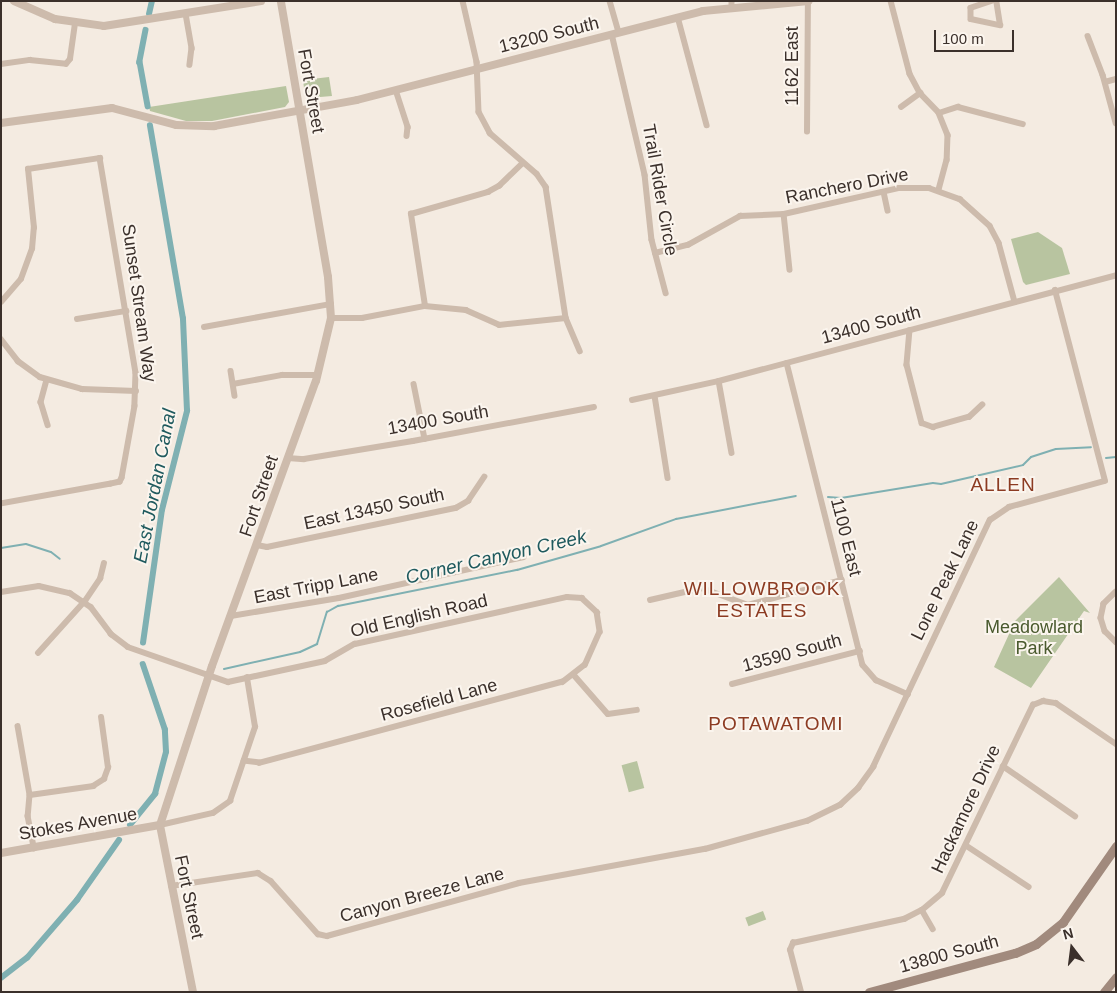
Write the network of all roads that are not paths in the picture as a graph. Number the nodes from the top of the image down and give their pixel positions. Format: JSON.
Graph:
{"nodes":[{"id":1,"x":14,"y":1,"type":"edge"},
{"id":2,"x":261,"y":1,"type":"edge"},
{"id":3,"x":281,"y":1,"type":"edge"},
{"id":4,"x":463,"y":1,"type":"edge"},
{"id":5,"x":610,"y":1,"type":"edge"},
{"id":6,"x":808,"y":1,"type":"edge"},
{"id":7,"x":891,"y":1,"type":"edge"},
{"id":8,"x":994,"y":1,"type":"edge"},
{"id":9,"x":789,"y":2,"type":"edge"},
{"id":10,"x":732,"y":4,"type":"edge"},
{"id":11,"x":186,"y":14,"type":"junction"},
{"id":12,"x":678,"y":17,"type":"junction"},
{"id":13,"x":75,"y":24,"type":"junction"},
{"id":14,"x":615,"y":33,"type":"junction"},
{"id":15,"x":1088,"y":36,"type":"dead end"},
{"id":16,"x":1,"y":64,"type":"edge"},
{"id":17,"x":190,"y":65,"type":"dead end"},
{"id":18,"x":477,"y":69,"type":"junction"},
{"id":19,"x":1116,"y":79,"type":"edge"},
{"id":20,"x":1105,"y":82,"type":"junction"},
{"id":21,"x":396,"y":90,"type":"junction"},
{"id":22,"x":920,"y":92,"type":"junction"},
{"id":23,"x":901,"y":107,"type":"dead end"},
{"id":24,"x":299,"y":111,"type":"junction"},
{"id":25,"x":939,"y":113,"type":"junction"},
{"id":26,"x":1,"y":122,"type":"edge"},
{"id":27,"x":1116,"y":123,"type":"edge"},
{"id":28,"x":1024,"y":124,"type":"dead end"},
{"id":29,"x":707,"y":125,"type":"dead end"},
{"id":30,"x":807,"y":132,"type":"dead end"},
{"id":31,"x":407,"y":136,"type":"dead end"},
{"id":32,"x":523,"y":162,"type":"junction"},
{"id":33,"x":939,"y":190,"type":"junction"},
{"id":34,"x":884,"y":192,"type":"junction"},
{"id":35,"x":888,"y":211,"type":"dead end"},
{"id":36,"x":784,"y":214,"type":"junction"},
{"id":37,"x":655,"y":253,"type":"junction"},
{"id":38,"x":790,"y":270,"type":"dead end"},
{"id":39,"x":1116,"y":275,"type":"edge"},
{"id":40,"x":1056,"y":290,"type":"junction"},
{"id":41,"x":666,"y":293,"type":"dead end"},
{"id":42,"x":1,"y":302,"type":"edge"},
{"id":43,"x":1015,"y":302,"type":"junction"},
{"id":44,"x":332,"y":304,"type":"junction"},
{"id":45,"x":425,"y":306,"type":"junction"},
{"id":46,"x":126,"y":311,"type":"junction"},
{"id":47,"x":332,"y":318,"type":"junction"},
{"id":48,"x":566,"y":318,"type":"junction"},
{"id":49,"x":77,"y":319,"type":"dead end"},
{"id":50,"x":204,"y":327,"type":"dead end"},
{"id":51,"x":910,"y":330,"type":"junction"},
{"id":52,"x":1,"y":339,"type":"edge"},
{"id":53,"x":580,"y":351,"type":"dead end"},
{"id":54,"x":787,"y":363,"type":"junction"},
{"id":55,"x":231,"y":371,"type":"dead end"},
{"id":56,"x":318,"y":375,"type":"junction"},
{"id":57,"x":47,"y":380,"type":"junction"},
{"id":58,"x":719,"y":381,"type":"junction"},
{"id":59,"x":233,"y":384,"type":"junction"},
{"id":60,"x":414,"y":384,"type":"dead end"},
{"id":61,"x":136,"y":391,"type":"junction"},
{"id":62,"x":235,"y":396,"type":"dead end"},
{"id":63,"x":655,"y":396,"type":"junction"},
{"id":64,"x":632,"y":400,"type":"dead end"},
{"id":65,"x":982,"y":405,"type":"dead end"},
{"id":66,"x":594,"y":408,"type":"dead end"},
{"id":67,"x":48,"y":425,"type":"dead end"},
{"id":68,"x":425,"y":439,"type":"junction"},
{"id":69,"x":732,"y":453,"type":"dead end"},
{"id":70,"x":288,"y":458,"type":"junction"},
{"id":71,"x":484,"y":477,"type":"dead end"},
{"id":72,"x":668,"y":478,"type":"dead end"},
{"id":73,"x":1,"y":504,"type":"edge"},
{"id":74,"x":257,"y":545,"type":"junction"},
{"id":75,"x":524,"y":557,"type":"dead end"},
{"id":76,"x":104,"y":564,"type":"dead end"},
{"id":77,"x":842,"y":580,"type":"junction"},
{"id":78,"x":1,"y":592,"type":"edge"},
{"id":79,"x":1116,"y":592,"type":"edge"},
{"id":80,"x":650,"y":600,"type":"dead end"},
{"id":81,"x":84,"y":601,"type":"junction"},
{"id":82,"x":231,"y":616,"type":"junction"},
{"id":83,"x":1116,"y":642,"type":"edge"},
{"id":84,"x":860,"y":651,"type":"junction"},
{"id":85,"x":38,"y":653,"type":"dead end"},
{"id":86,"x":575,"y":676,"type":"junction"},
{"id":87,"x":208,"y":677,"type":"junction"},
{"id":88,"x":247,"y":678,"type":"junction"},
{"id":89,"x":732,"y":684,"type":"dead end"},
{"id":90,"x":908,"y":694,"type":"junction"},
{"id":91,"x":637,"y":710,"type":"dead end"},
{"id":92,"x":101,"y":717,"type":"dead end"},
{"id":93,"x":18,"y":726,"type":"dead end"},
{"id":94,"x":1116,"y":744,"type":"edge"},
{"id":95,"x":244,"y":761,"type":"junction"},
{"id":96,"x":1003,"y":766,"type":"junction"},
{"id":97,"x":30,"y":795,"type":"junction"},
{"id":98,"x":1075,"y":816,"type":"dead end"},
{"id":99,"x":160,"y":825,"type":"junction"},
{"id":100,"x":967,"y":846,"type":"junction"},
{"id":101,"x":1116,"y":846,"type":"edge"},
{"id":102,"x":34,"y":848,"type":"junction"},
{"id":103,"x":704,"y":849,"type":"joint"},
{"id":104,"x":1,"y":853,"type":"edge"},
{"id":105,"x":171,"y":886,"type":"junction"},
{"id":106,"x":1029,"y":887,"type":"dead end"},
{"id":107,"x":922,"y":910,"type":"junction"},
{"id":108,"x":933,"y":929,"type":"dead end"},
{"id":109,"x":1116,"y":977,"type":"edge"},
{"id":110,"x":194,"y":992,"type":"edge"},
{"id":111,"x":800,"y":992,"type":"edge"},
{"id":112,"x":869,"y":992,"type":"edge"},
{"id":113,"x":1104,"y":992,"type":"edge"}],
"edges":[{"from":1,"to":13,"type":"street"},
{"from":2,"to":11,"type":"street"},
{"from":3,"to":24,"type":"street","name":"Fort Street"},
{"from":4,"to":18,"type":"street"},
{"from":5,"to":14,"type":"street","name":"Trail Rider Circle"},
{"from":6,"to":9,"type":"street","name":"13200 South"},
{"from":6,"to":30,"type":"street","name":"1162 East"},
{"from":7,"to":22,"type":"street"},
{"from":8,"to":8,"type":"street"},
{"from":9,"to":10,"type":"street","name":"13200 South"},
{"from":10,"to":12,"type":"street","name":"13200 South"},
{"from":11,"to":13,"type":"street"},
{"from":11,"to":17,"type":"street"},
{"from":12,"to":14,"type":"street","name":"13200 South"},
{"from":12,"to":29,"type":"street"},
{"from":13,"to":16,"type":"street"},
{"from":14,"to":18,"type":"street","name":"13200 South"},
{"from":14,"to":37,"type":"street","name":"Trail Rider Circle"},
{"from":15,"to":20,"type":"street"},
{"from":18,"to":21,"type":"street","name":"13200 South"},
{"from":18,"to":32,"type":"street"},
{"from":19,"to":20,"type":"street"},
{"from":20,"to":27,"type":"street"},
{"from":21,"to":24,"type":"street","name":"13200 South"},
{"from":21,"to":31,"type":"street"},
{"from":22,"to":23,"type":"street"},
{"from":22,"to":25,"type":"street"},
{"from":24,"to":26,"type":"street","name":"13200 South"},
{"from":24,"to":44,"type":"street","name":"Fort Street"},
{"from":25,"to":28,"type":"street"},
{"from":25,"to":33,"type":"street"},
{"from":32,"to":45,"type":"street"},
{"from":32,"to":48,"type":"street"},
{"from":33,"to":34,"type":"street","name":"Ranchero Drive"},
{"from":33,"to":43,"type":"street","name":"Ranchero Drive"},
{"from":34,"to":35,"type":"street"},
{"from":34,"to":36,"type":"street","name":"Ranchero Drive"},
{"from":36,"to":37,"type":"street","name":"Ranchero Drive"},
{"from":36,"to":38,"type":"street"},
{"from":37,"to":41,"type":"street","name":"Trail Rider Circle"},
{"from":39,"to":40,"type":"street","name":"13400 South"},
{"from":40,"to":43,"type":"street","name":"13400 South"},
{"from":40,"to":90,"type":"street","name":"Lone Peak Lane"},
{"from":42,"to":46,"type":"street","name":"Sunset Stream Way"},
{"from":43,"to":51,"type":"street","name":"13400 South"},
{"from":44,"to":47,"type":"street","name":"Fort Street"},
{"from":44,"to":50,"type":"street"},
{"from":45,"to":47,"type":"street"},
{"from":45,"to":48,"type":"street"},
{"from":46,"to":49,"type":"street"},
{"from":46,"to":61,"type":"street","name":"Sunset Stream Way"},
{"from":47,"to":56,"type":"street","name":"Fort Street"},
{"from":48,"to":53,"type":"street"},
{"from":51,"to":54,"type":"street","name":"13400 South"},
{"from":51,"to":65,"type":"street"},
{"from":52,"to":57,"type":"street"},
{"from":54,"to":58,"type":"street","name":"13400 South"},
{"from":54,"to":77,"type":"street","name":"1100 East"},
{"from":55,"to":59,"type":"street"},
{"from":56,"to":59,"type":"street"},
{"from":56,"to":70,"type":"street","name":"Fort Street"},
{"from":57,"to":61,"type":"street"},
{"from":57,"to":67,"type":"street"},
{"from":58,"to":63,"type":"street","name":"13400 South"},
{"from":58,"to":69,"type":"street"},
{"from":59,"to":62,"type":"street"},
{"from":60,"to":68,"type":"street"},
{"from":61,"to":73,"type":"street","name":"Sunset Stream Way"},
{"from":63,"to":64,"type":"street","name":"13400 South"},
{"from":63,"to":72,"type":"street"},
{"from":66,"to":68,"type":"street","name":"13400 South"},
{"from":68,"to":70,"type":"street","name":"13400 South"},
{"from":70,"to":74,"type":"street","name":"Fort Street"},
{"from":71,"to":74,"type":"street","name":"East 13450 South"},
{"from":74,"to":82,"type":"street","name":"Fort Street"},
{"from":75,"to":82,"type":"street","name":"East Tripp Lane"},
{"from":76,"to":81,"type":"street"},
{"from":77,"to":80,"type":"street"},
{"from":77,"to":84,"type":"street","name":"1100 East"},
{"from":78,"to":81,"type":"street","name":"Old English Road"},
{"from":79,"to":83,"type":"street"},
{"from":81,"to":85,"type":"street"},
{"from":81,"to":87,"type":"street","name":"Old English Road"},
{"from":82,"to":87,"type":"street","name":"Fort Street"},
{"from":84,"to":89,"type":"street","name":"13590 South"},
{"from":84,"to":90,"type":"street","name":"1100 East"},
{"from":86,"to":88,"type":"street","name":"Old English Road"},
{"from":86,"to":91,"type":"street"},
{"from":86,"to":95,"type":"street","name":"Rosefield Lane"},
{"from":87,"to":88,"type":"street","name":"Old English Road"},
{"from":87,"to":99,"type":"street","name":"Fort Street"},
{"from":88,"to":95,"type":"street"},
{"from":90,"to":103,"type":"street","name":"Lone Peak Lane"},
{"from":92,"to":97,"type":"street"},
{"from":93,"to":97,"type":"street"},
{"from":94,"to":96,"type":"street","name":"Hackamore Drive"},
{"from":95,"to":99,"type":"street"},
{"from":96,"to":98,"type":"street"},
{"from":96,"to":100,"type":"street","name":"Hackamore Drive"},
{"from":97,"to":102,"type":"street"},
{"from":99,"to":102,"type":"street","name":"Stokes Avenue"},
{"from":99,"to":105,"type":"street","name":"Fort Street"},
{"from":100,"to":106,"type":"street"},
{"from":100,"to":107,"type":"street","name":"Hackamore Drive"},
{"from":101,"to":112,"type":"main road","name":"13800 South"},
{"from":102,"to":104,"type":"street","name":"Stokes Avenue"},
{"from":103,"to":105,"type":"street","name":"Canyon Breeze Lane"},
{"from":105,"to":110,"type":"street","name":"Fort Street"},
{"from":107,"to":108,"type":"street"},
{"from":107,"to":111,"type":"street","name":"Hackamore Drive"},
{"from":109,"to":113,"type":"main road"}]}
